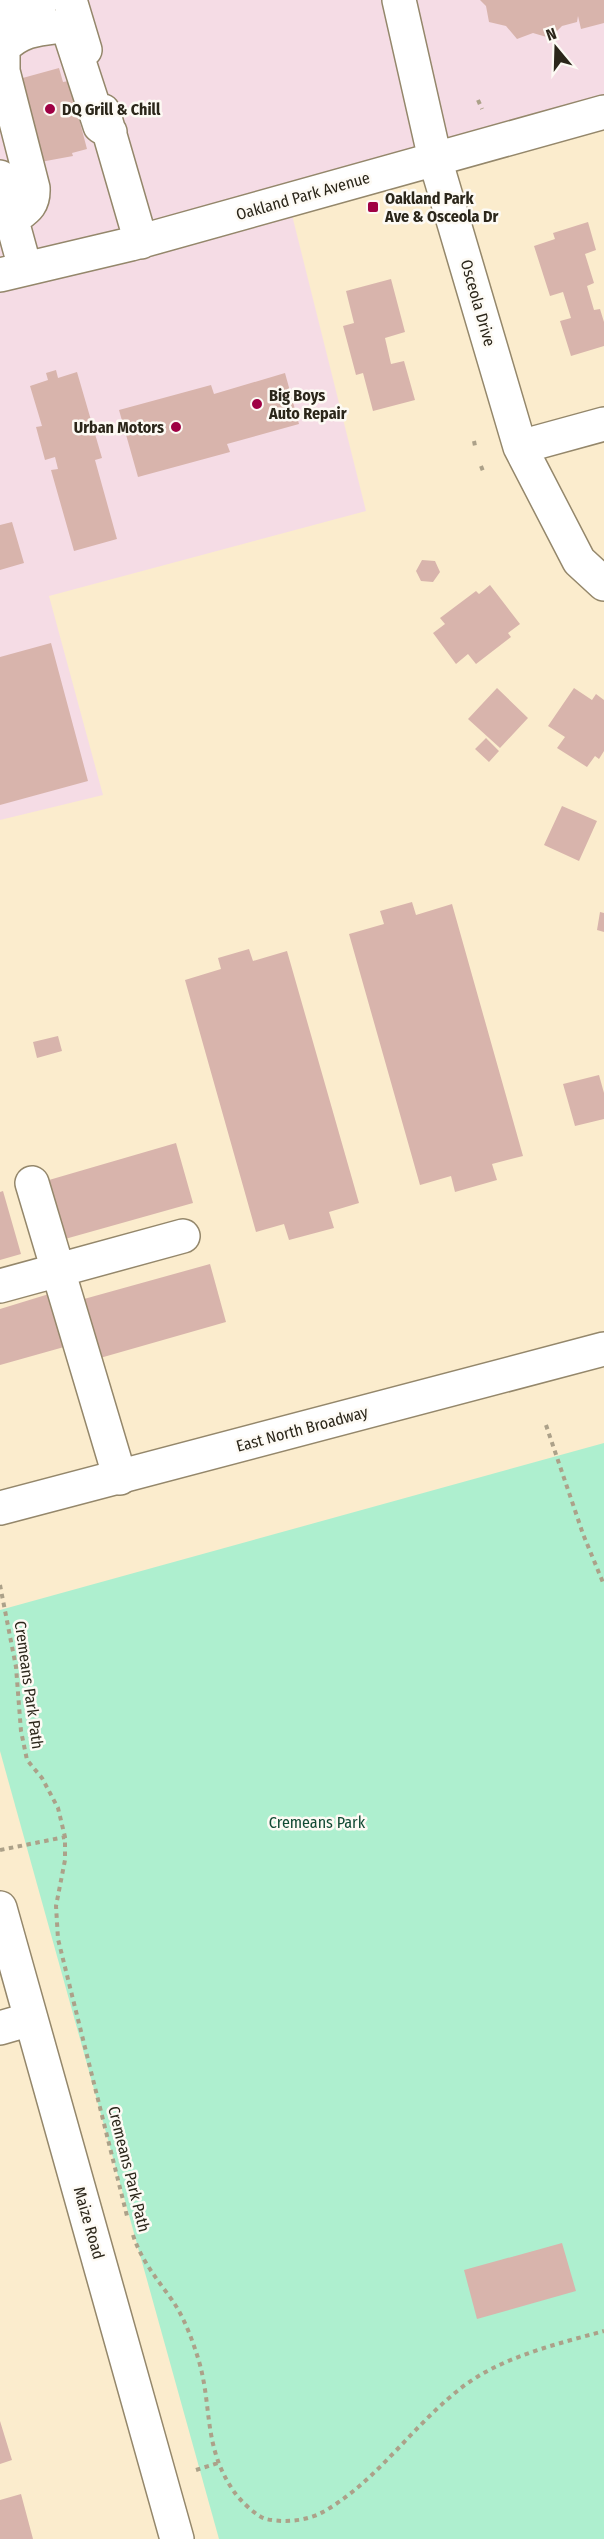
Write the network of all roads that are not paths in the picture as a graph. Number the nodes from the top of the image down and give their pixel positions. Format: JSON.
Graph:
{"nodes":[{"id":1,"x":42,"y":0,"type":"edge"},
{"id":2,"x":70,"y":0,"type":"edge"},
{"id":3,"x":399,"y":0,"type":"edge"},
{"id":4,"x":0,"y":12,"type":"edge"},
{"id":5,"x":604,"y":112,"type":"edge"},
{"id":6,"x":110,"y":132,"type":"junction"},
{"id":7,"x":435,"y":159,"type":"junction"},
{"id":8,"x":0,"y":177,"type":"edge"},
{"id":9,"x":11,"y":220,"type":"junction"},
{"id":10,"x":141,"y":242,"type":"junction"},
{"id":11,"x":13,"y":272,"type":"edge"},
{"id":12,"x":604,"y":424,"type":"edge"},
{"id":13,"x":520,"y":447,"type":"junction"},
{"id":14,"x":604,"y":584,"type":"edge"},
{"id":15,"x":32,"y":1183,"type":"dead end"},
{"id":16,"x":183,"y":1236,"type":"dead end"},
{"id":17,"x":58,"y":1270,"type":"junction"},
{"id":18,"x":0,"y":1286,"type":"edge"},
{"id":19,"x":604,"y":1349,"type":"edge"},
{"id":20,"x":120,"y":1478,"type":"junction"},
{"id":21,"x":0,"y":1508,"type":"edge"},
{"id":22,"x":0,"y":1908,"type":"edge"},
{"id":23,"x":31,"y":2019,"type":"junction"},
{"id":24,"x":0,"y":2028,"type":"edge"},
{"id":25,"x":177,"y":2539,"type":"edge"}],
"edges":[{"from":1,"to":4,"type":"street"},
{"from":2,"to":6,"type":"street"},
{"from":3,"to":7,"type":"street","name":"Osceola Drive"},
{"from":5,"to":7,"type":"street","name":"Oakland Park Avenue"},
{"from":6,"to":9,"type":"street"},
{"from":6,"to":10,"type":"street"},
{"from":7,"to":10,"type":"street","name":"Oakland Park Avenue"},
{"from":7,"to":13,"type":"street","name":"Osceola Drive"},
{"from":8,"to":9,"type":"street"},
{"from":9,"to":11,"type":"street"},
{"from":10,"to":11,"type":"street","name":"Oakland Park Avenue"},
{"from":12,"to":13,"type":"street"},
{"from":13,"to":14,"type":"street","name":"Osceola Drive"},
{"from":15,"to":17,"type":"street"},
{"from":16,"to":17,"type":"street"},
{"from":17,"to":18,"type":"street"},
{"from":17,"to":20,"type":"street"},
{"from":19,"to":20,"type":"street","name":"East North Broadway"},
{"from":20,"to":21,"type":"street","name":"East North Broadway"},
{"from":22,"to":23,"type":"street","name":"Maize Road"},
{"from":23,"to":24,"type":"street"},
{"from":23,"to":25,"type":"street","name":"Maize Road"}]}
